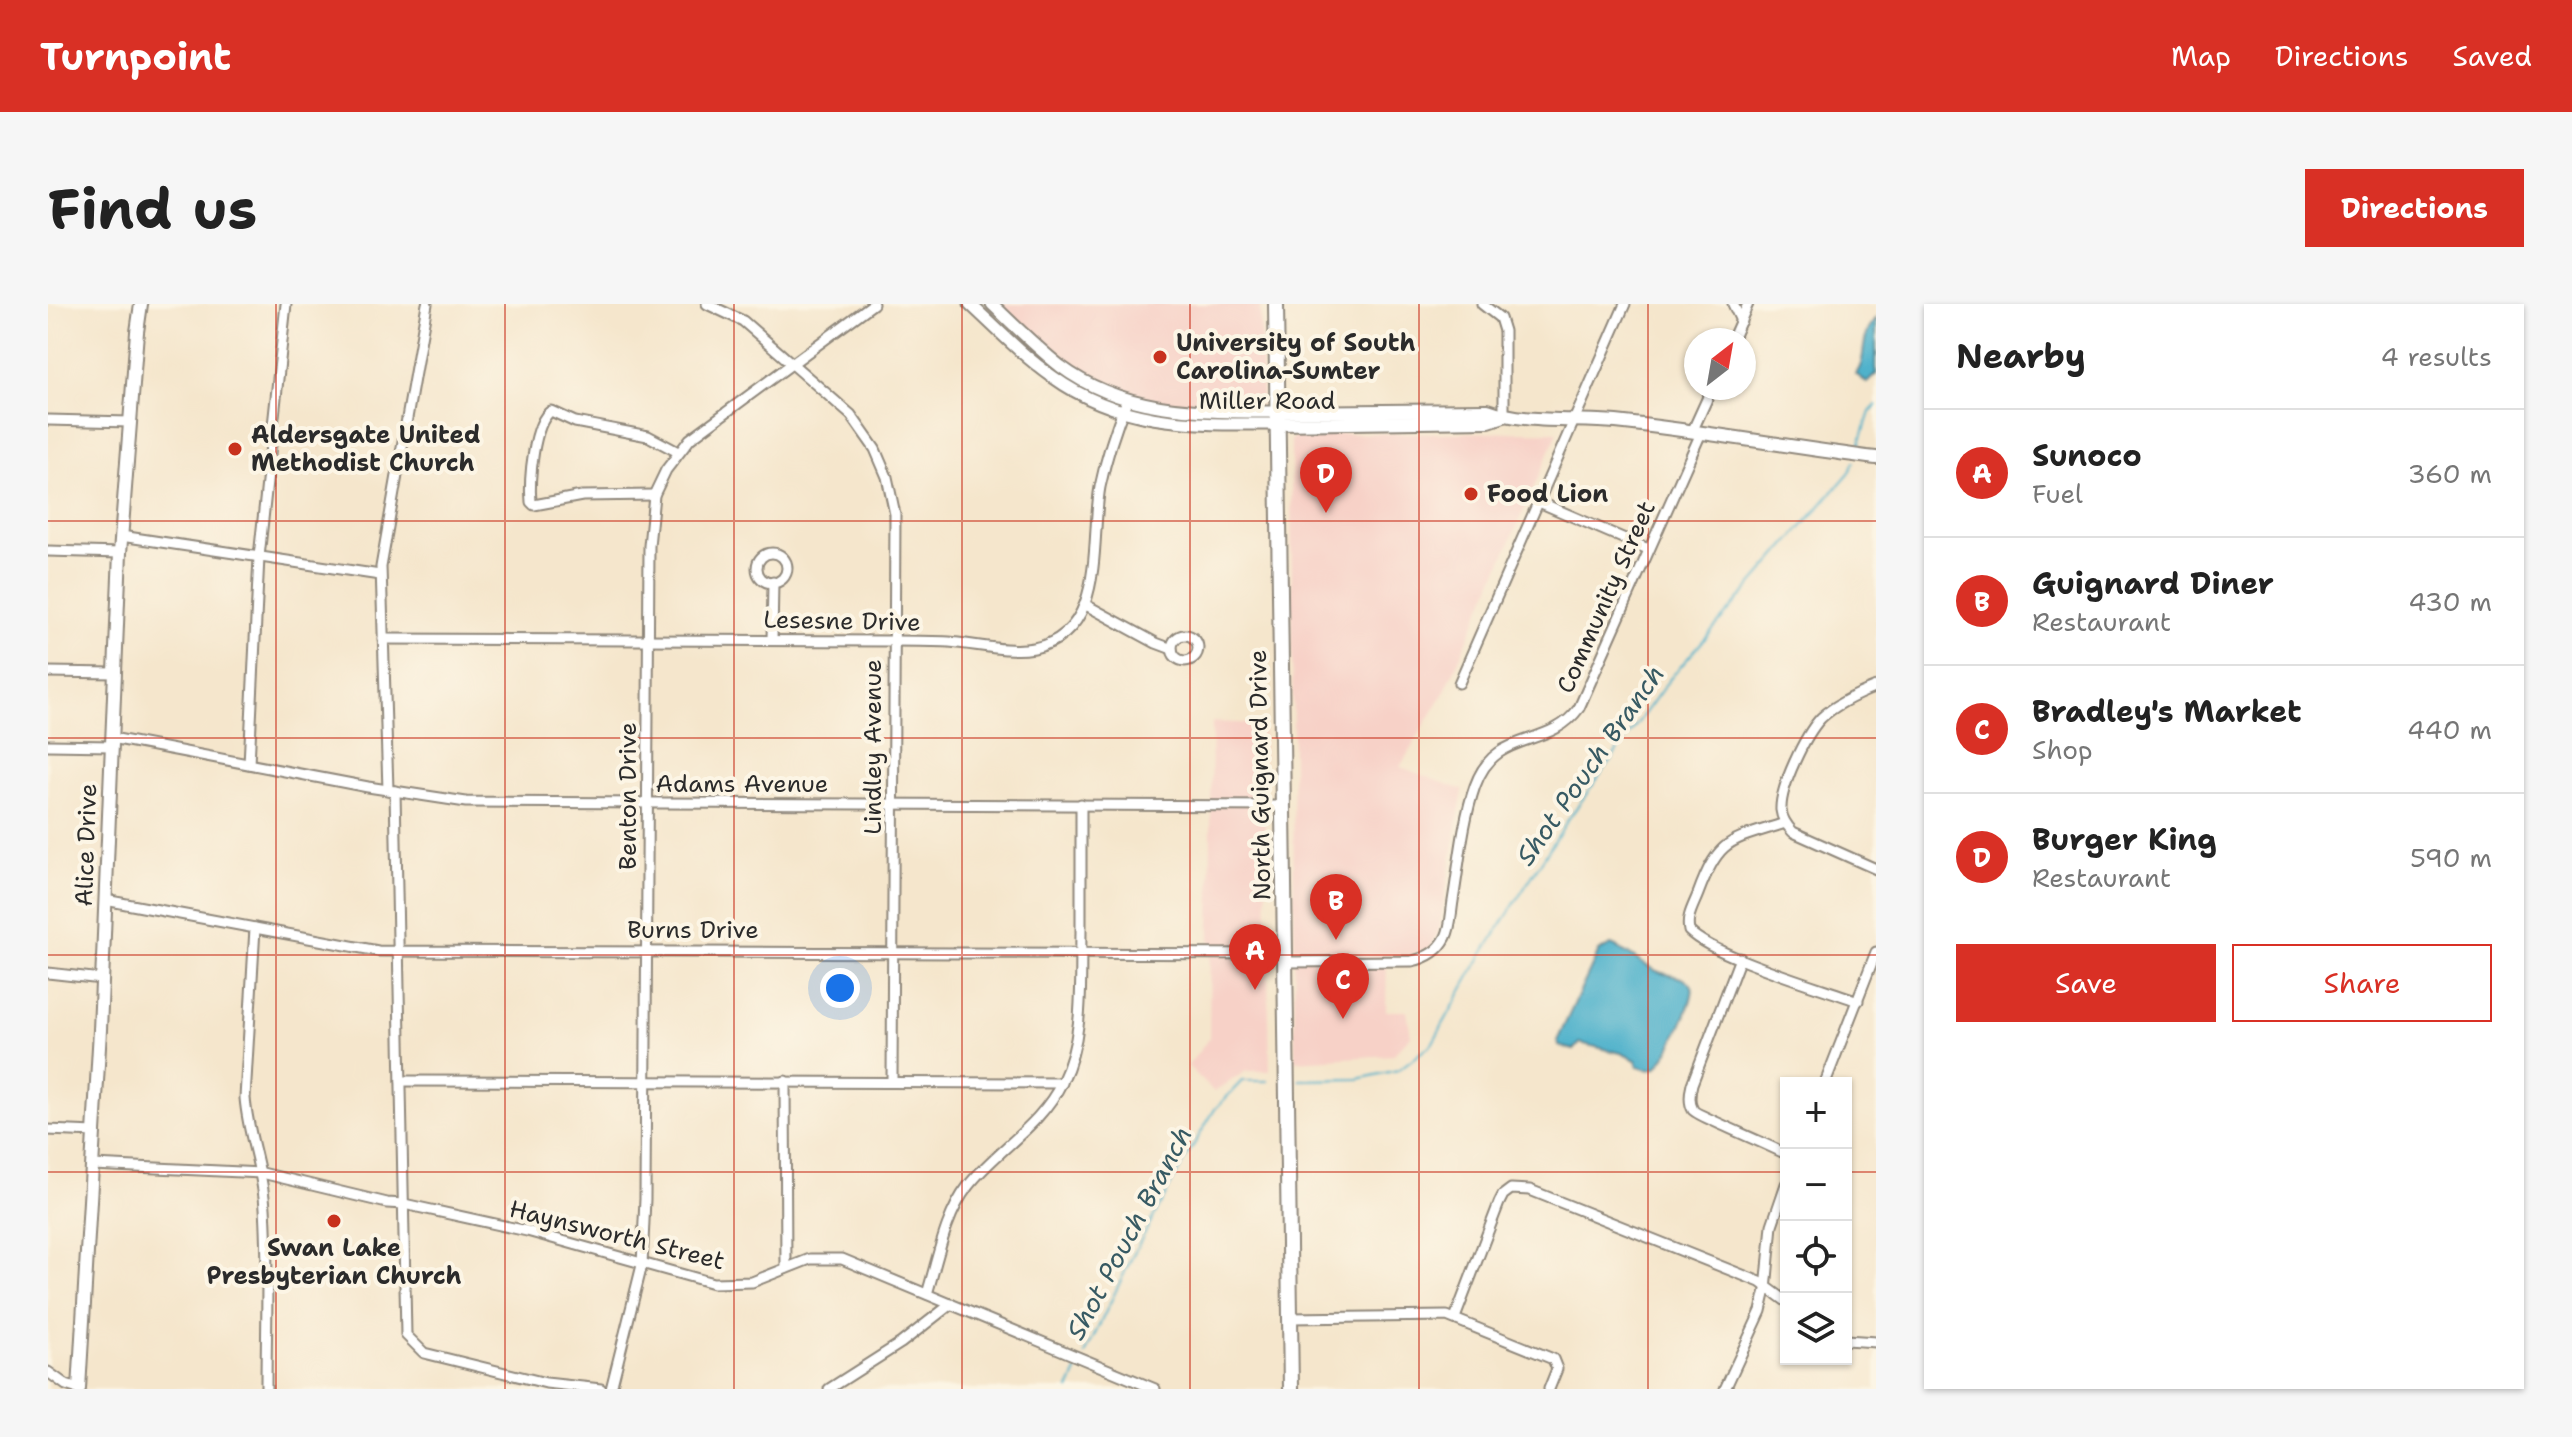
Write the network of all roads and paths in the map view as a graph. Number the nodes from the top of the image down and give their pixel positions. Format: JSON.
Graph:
{"nodes":[{"id":1,"x":141,"y":304,"type":"edge"},
{"id":2,"x":286,"y":304,"type":"edge"},
{"id":3,"x":427,"y":304,"type":"edge"},
{"id":4,"x":707,"y":304,"type":"edge"},
{"id":5,"x":873,"y":304,"type":"edge"},
{"id":6,"x":970,"y":304,"type":"edge"},
{"id":7,"x":992,"y":304,"type":"edge"},
{"id":8,"x":1276,"y":304,"type":"edge"},
{"id":9,"x":1482,"y":304,"type":"edge"},
{"id":10,"x":1625,"y":304,"type":"edge"},
{"id":11,"x":1733,"y":304,"type":"edge"},
{"id":12,"x":1748,"y":304,"type":"edge"},
{"id":13,"x":1741,"y":321,"type":"junction"},
{"id":14,"x":1738,"y":328,"type":"edge"},
{"id":15,"x":793,"y":363,"type":"junction"},
{"id":16,"x":1127,"y":400,"type":"junction"},
{"id":17,"x":1708,"y":400,"type":"edge"},
{"id":18,"x":1122,"y":413,"type":"junction"},
{"id":19,"x":1504,"y":416,"type":"junction"},
{"id":20,"x":1277,"y":418,"type":"junction"},
{"id":21,"x":1576,"y":419,"type":"junction"},
{"id":22,"x":48,"y":420,"type":"edge"},
{"id":23,"x":130,"y":422,"type":"junction"},
{"id":24,"x":1696,"y":433,"type":"junction"},
{"id":25,"x":678,"y":452,"type":"junction"},
{"id":26,"x":1872,"y":458,"type":"edge"},
{"id":27,"x":654,"y":495,"type":"junction"},
{"id":28,"x":1539,"y":502,"type":"junction"},
{"id":29,"x":121,"y":536,"type":"junction"},
{"id":30,"x":1648,"y":549,"type":"junction"},
{"id":31,"x":48,"y":551,"type":"edge"},
{"id":32,"x":120,"y":553,"type":"junction"},
{"id":33,"x":259,"y":557,"type":"junction"},
{"id":34,"x":380,"y":575,"type":"junction"},
{"id":35,"x":773,"y":582,"type":"dead end"},
{"id":36,"x":1086,"y":605,"type":"junction"},
{"id":37,"x":383,"y":639,"type":"junction"},
{"id":38,"x":649,"y":640,"type":"junction"},
{"id":39,"x":772,"y":640,"type":"junction"},
{"id":40,"x":894,"y":641,"type":"junction"},
{"id":41,"x":1172,"y":649,"type":"dead end"},
{"id":42,"x":48,"y":672,"type":"edge"},
{"id":43,"x":115,"y":673,"type":"junction"},
{"id":44,"x":1459,"y":683,"type":"dead end"},
{"id":45,"x":1876,"y":687,"type":"edge"},
{"id":46,"x":112,"y":742,"type":"junction"},
{"id":47,"x":48,"y":745,"type":"edge"},
{"id":48,"x":249,"y":764,"type":"junction"},
{"id":49,"x":391,"y":790,"type":"junction"},
{"id":50,"x":648,"y":804,"type":"junction"},
{"id":51,"x":893,"y":804,"type":"junction"},
{"id":52,"x":1081,"y":804,"type":"junction"},
{"id":53,"x":1282,"y":806,"type":"junction"},
{"id":54,"x":1785,"y":823,"type":"junction"},
{"id":55,"x":1876,"y":869,"type":"edge"},
{"id":56,"x":105,"y":900,"type":"junction"},
{"id":57,"x":255,"y":928,"type":"junction"},
{"id":58,"x":647,"y":950,"type":"junction"},
{"id":59,"x":399,"y":951,"type":"junction"},
{"id":60,"x":893,"y":951,"type":"junction"},
{"id":61,"x":1080,"y":952,"type":"junction"},
{"id":62,"x":1876,"y":952,"type":"edge"},
{"id":63,"x":1286,"y":958,"type":"junction"},
{"id":64,"x":1740,"y":958,"type":"junction"},
{"id":65,"x":48,"y":973,"type":"edge"},
{"id":66,"x":102,"y":979,"type":"junction"},
{"id":67,"x":1858,"y":1001,"type":"junction"},
{"id":68,"x":1827,"y":1077,"type":"edge"},
{"id":69,"x":401,"y":1081,"type":"junction"},
{"id":70,"x":646,"y":1081,"type":"junction"},
{"id":71,"x":785,"y":1081,"type":"junction"},
{"id":72,"x":892,"y":1081,"type":"junction"},
{"id":73,"x":1062,"y":1083,"type":"junction"},
{"id":74,"x":48,"y":1130,"type":"edge"},
{"id":75,"x":95,"y":1132,"type":"junction"},
{"id":76,"x":1780,"y":1151,"type":"edge"},
{"id":77,"x":93,"y":1165,"type":"junction"},
{"id":78,"x":262,"y":1173,"type":"junction"},
{"id":79,"x":1780,"y":1202,"type":"edge"},
{"id":80,"x":404,"y":1204,"type":"junction"},
{"id":81,"x":642,"y":1265,"type":"junction"},
{"id":82,"x":786,"y":1268,"type":"junction"},
{"id":83,"x":1766,"y":1286,"type":"junction"},
{"id":84,"x":927,"y":1294,"type":"junction"},
{"id":85,"x":1780,"y":1296,"type":"edge"},
{"id":86,"x":951,"y":1304,"type":"junction"},
{"id":87,"x":1290,"y":1318,"type":"junction"},
{"id":88,"x":1455,"y":1318,"type":"junction"},
{"id":89,"x":1852,"y":1340,"type":"edge"},
{"id":90,"x":1876,"y":1342,"type":"edge"},
{"id":91,"x":48,"y":1372,"type":"edge"},
{"id":92,"x":576,"y":1388,"type":"edge"},
{"id":93,"x":78,"y":1389,"type":"edge"},
{"id":94,"x":266,"y":1389,"type":"edge"},
{"id":95,"x":601,"y":1389,"type":"edge"},
{"id":96,"x":611,"y":1389,"type":"edge"},
{"id":97,"x":829,"y":1389,"type":"edge"},
{"id":98,"x":1155,"y":1389,"type":"edge"},
{"id":99,"x":1291,"y":1389,"type":"edge"},
{"id":100,"x":1549,"y":1389,"type":"edge"},
{"id":101,"x":1725,"y":1389,"type":"edge"}],
"edges":[{"from":1,"to":23,"type":"main road","name":"Alice Drive"},
{"from":2,"to":33,"type":"street"},
{"from":3,"to":34,"type":"street"},
{"from":4,"to":15,"type":"street","name":"Lindley Avenue"},
{"from":5,"to":15,"type":"street","name":"Benton Drive"},
{"from":6,"to":18,"type":"street","name":"Miller Road"},
{"from":7,"to":16,"type":"street","name":"Miller Road"},
{"from":8,"to":20,"type":"highway","name":"North Guignard Drive"},
{"from":9,"to":19,"type":"street"},
{"from":10,"to":21,"type":"street"},
{"from":11,"to":13,"type":"street"},
{"from":12,"to":13,"type":"street"},
{"from":13,"to":14,"type":"street"},
{"from":15,"to":25,"type":"street","name":"Benton Drive"},
{"from":15,"to":40,"type":"street","name":"Lindley Avenue"},
{"from":16,"to":18,"type":"street","name":"Lesesne Drive"},
{"from":16,"to":20,"type":"street","name":"Miller Road"},
{"from":17,"to":24,"type":"street","name":"Community Street"},
{"from":18,"to":20,"type":"street","name":"Miller Road"},
{"from":18,"to":36,"type":"street","name":"Lesesne Drive"},
{"from":19,"to":20,"type":"main road","name":"Miller Road"},
{"from":19,"to":21,"type":"main road","name":"Miller Road"},
{"from":20,"to":53,"type":"highway","name":"North Guignard Drive"},
{"from":21,"to":24,"type":"main road","name":"Miller Road"},
{"from":21,"to":28,"type":"street"},
{"from":22,"to":23,"type":"street"},
{"from":23,"to":29,"type":"main road","name":"Alice Drive"},
{"from":24,"to":26,"type":"main road","name":"Miller Road"},
{"from":24,"to":30,"type":"street","name":"Community Street"},
{"from":25,"to":27,"type":"street","name":"Benton Drive"},
{"from":25,"to":27,"type":"street"},
{"from":27,"to":38,"type":"street","name":"Benton Drive"},
{"from":28,"to":30,"type":"street"},
{"from":28,"to":44,"type":"street"},
{"from":29,"to":32,"type":"main road","name":"Alice Drive"},
{"from":29,"to":33,"type":"street"},
{"from":30,"to":63,"type":"street","name":"Community Street"},
{"from":31,"to":32,"type":"street"},
{"from":32,"to":43,"type":"main road","name":"Alice Drive"},
{"from":33,"to":34,"type":"street"},
{"from":33,"to":48,"type":"street"},
{"from":34,"to":37,"type":"street"},
{"from":35,"to":39,"type":"street"},
{"from":36,"to":40,"type":"street","name":"Lesesne Drive"},
{"from":36,"to":41,"type":"street"},
{"from":37,"to":38,"type":"street","name":"Lesesne Drive"},
{"from":37,"to":49,"type":"street"},
{"from":38,"to":39,"type":"street","name":"Lesesne Drive"},
{"from":38,"to":50,"type":"street","name":"Benton Drive"},
{"from":39,"to":40,"type":"street","name":"Lesesne Drive"},
{"from":40,"to":51,"type":"street","name":"Lindley Avenue"},
{"from":42,"to":43,"type":"street"},
{"from":43,"to":46,"type":"main road","name":"Alice Drive"},
{"from":45,"to":54,"type":"street"},
{"from":46,"to":47,"type":"street","name":"Adams Avenue"},
{"from":46,"to":48,"type":"street","name":"Adams Avenue"},
{"from":46,"to":56,"type":"main road","name":"Alice Drive"},
{"from":48,"to":49,"type":"street","name":"Adams Avenue"},
{"from":49,"to":50,"type":"street","name":"Adams Avenue"},
{"from":49,"to":59,"type":"street"},
{"from":50,"to":51,"type":"street","name":"Adams Avenue"},
{"from":50,"to":58,"type":"street","name":"Benton Drive"},
{"from":51,"to":52,"type":"street","name":"Adams Avenue"},
{"from":51,"to":60,"type":"street","name":"Lindley Avenue"},
{"from":52,"to":53,"type":"street","name":"Adams Avenue"},
{"from":52,"to":61,"type":"street"},
{"from":53,"to":63,"type":"highway","name":"North Guignard Drive"},
{"from":54,"to":55,"type":"street"},
{"from":54,"to":64,"type":"street"},
{"from":56,"to":57,"type":"street","name":"Burns Drive"},
{"from":56,"to":66,"type":"main road","name":"Alice Drive"},
{"from":57,"to":59,"type":"street","name":"Burns Drive"},
{"from":57,"to":78,"type":"street"},
{"from":58,"to":59,"type":"street","name":"Burns Drive"},
{"from":58,"to":60,"type":"street","name":"Burns Drive"},
{"from":58,"to":70,"type":"street","name":"Benton Drive"},
{"from":59,"to":69,"type":"street"},
{"from":60,"to":61,"type":"street","name":"Burns Drive"},
{"from":60,"to":72,"type":"street","name":"Lindley Avenue"},
{"from":61,"to":63,"type":"street","name":"Burns Drive"},
{"from":61,"to":73,"type":"street"},
{"from":62,"to":67,"type":"street"},
{"from":63,"to":87,"type":"highway","name":"North Guignard Drive"},
{"from":64,"to":67,"type":"street"},
{"from":64,"to":76,"type":"street"},
{"from":65,"to":66,"type":"street"},
{"from":66,"to":75,"type":"main road","name":"Alice Drive"},
{"from":67,"to":68,"type":"street"},
{"from":69,"to":70,"type":"street"},
{"from":69,"to":80,"type":"street"},
{"from":70,"to":71,"type":"street"},
{"from":70,"to":81,"type":"street","name":"Benton Drive"},
{"from":71,"to":72,"type":"street"},
{"from":71,"to":82,"type":"street"},
{"from":72,"to":73,"type":"street"},
{"from":73,"to":84,"type":"street"},
{"from":74,"to":75,"type":"street"},
{"from":75,"to":77,"type":"main road","name":"Alice Drive"},
{"from":77,"to":78,"type":"street","name":"Haynsworth Street"},
{"from":77,"to":93,"type":"main road","name":"Alice Drive"},
{"from":78,"to":80,"type":"street","name":"Haynsworth Street"},
{"from":78,"to":94,"type":"street"},
{"from":79,"to":83,"type":"street"},
{"from":80,"to":81,"type":"street","name":"Haynsworth Street"},
{"from":80,"to":92,"type":"street"},
{"from":81,"to":82,"type":"street","name":"Haynsworth Street"},
{"from":81,"to":96,"type":"street","name":"Benton Drive"},
{"from":82,"to":84,"type":"street","name":"Haynsworth Street"},
{"from":83,"to":85,"type":"street"},
{"from":83,"to":88,"type":"street"},
{"from":83,"to":101,"type":"street"},
{"from":84,"to":86,"type":"street","name":"Haynsworth Street"},
{"from":86,"to":97,"type":"street"},
{"from":86,"to":98,"type":"street","name":"Haynsworth Street"},
{"from":87,"to":88,"type":"street"},
{"from":87,"to":99,"type":"highway","name":"North Guignard Drive"},
{"from":88,"to":100,"type":"street"},
{"from":89,"to":90,"type":"street"},
{"from":91,"to":93,"type":"street"},
{"from":92,"to":95,"type":"street"}]}
